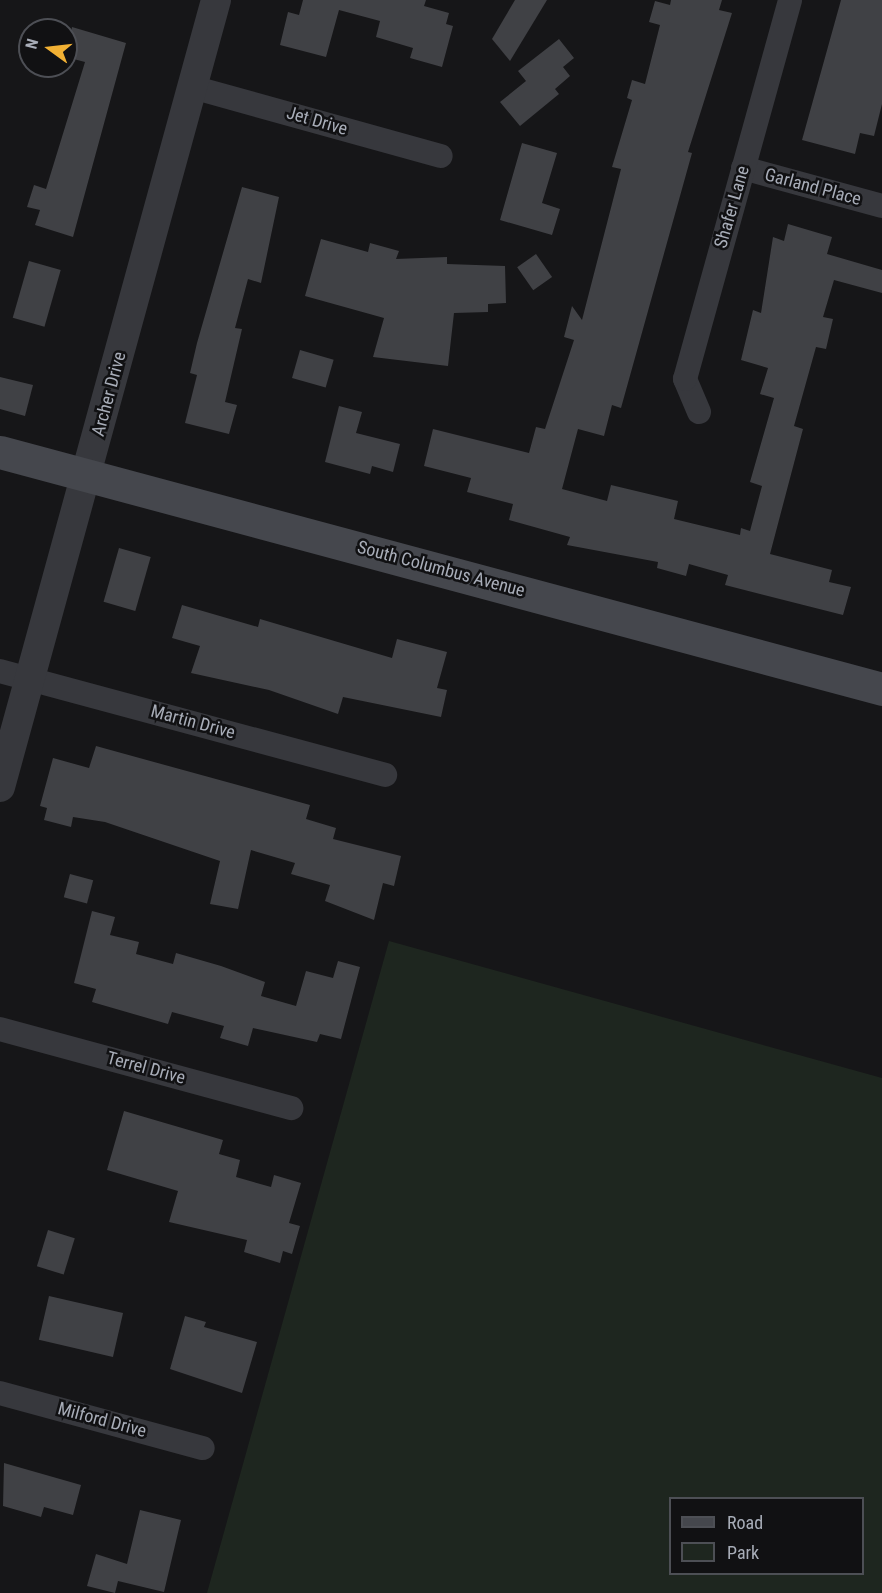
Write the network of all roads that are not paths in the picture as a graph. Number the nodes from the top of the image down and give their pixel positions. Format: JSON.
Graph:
{"nodes":[{"id":1,"x":216,"y":0,"type":"edge"},
{"id":2,"x":789,"y":0,"type":"edge"},
{"id":3,"x":192,"y":87,"type":"junction"},
{"id":4,"x":441,"y":156,"type":"dead end"},
{"id":5,"x":743,"y":168,"type":"junction"},
{"id":6,"x":882,"y":206,"type":"edge"},
{"id":7,"x":699,"y":412,"type":"dead end"},
{"id":8,"x":0,"y":452,"type":"edge"},
{"id":9,"x":87,"y":474,"type":"junction"},
{"id":10,"x":0,"y":671,"type":"edge"},
{"id":11,"x":29,"y":678,"type":"junction"},
{"id":12,"x":882,"y":689,"type":"edge"},
{"id":13,"x":385,"y":775,"type":"dead end"},
{"id":14,"x":0,"y":787,"type":"edge"},
{"id":15,"x":0,"y":1029,"type":"edge"},
{"id":16,"x":291,"y":1108,"type":"dead end"},
{"id":17,"x":0,"y":1393,"type":"edge"},
{"id":18,"x":203,"y":1448,"type":"dead end"}],
"edges":[{"from":1,"to":3,"type":"street","name":"Archer Drive"},
{"from":2,"to":5,"type":"street","name":"Shafer Lane"},
{"from":3,"to":4,"type":"street","name":"Jet Drive"},
{"from":3,"to":9,"type":"street","name":"Archer Drive"},
{"from":5,"to":6,"type":"street","name":"Garland Place"},
{"from":5,"to":7,"type":"street","name":"Shafer Lane"},
{"from":8,"to":9,"type":"main road","name":"South Columbus Avenue"},
{"from":9,"to":11,"type":"street","name":"Archer Drive"},
{"from":9,"to":12,"type":"main road","name":"South Columbus Avenue"},
{"from":10,"to":11,"type":"street","name":"Martin Drive"},
{"from":11,"to":13,"type":"street","name":"Martin Drive"},
{"from":11,"to":14,"type":"street","name":"Archer Drive"},
{"from":15,"to":16,"type":"street","name":"Terrel Drive"},
{"from":17,"to":18,"type":"street","name":"Milford Drive"}]}
